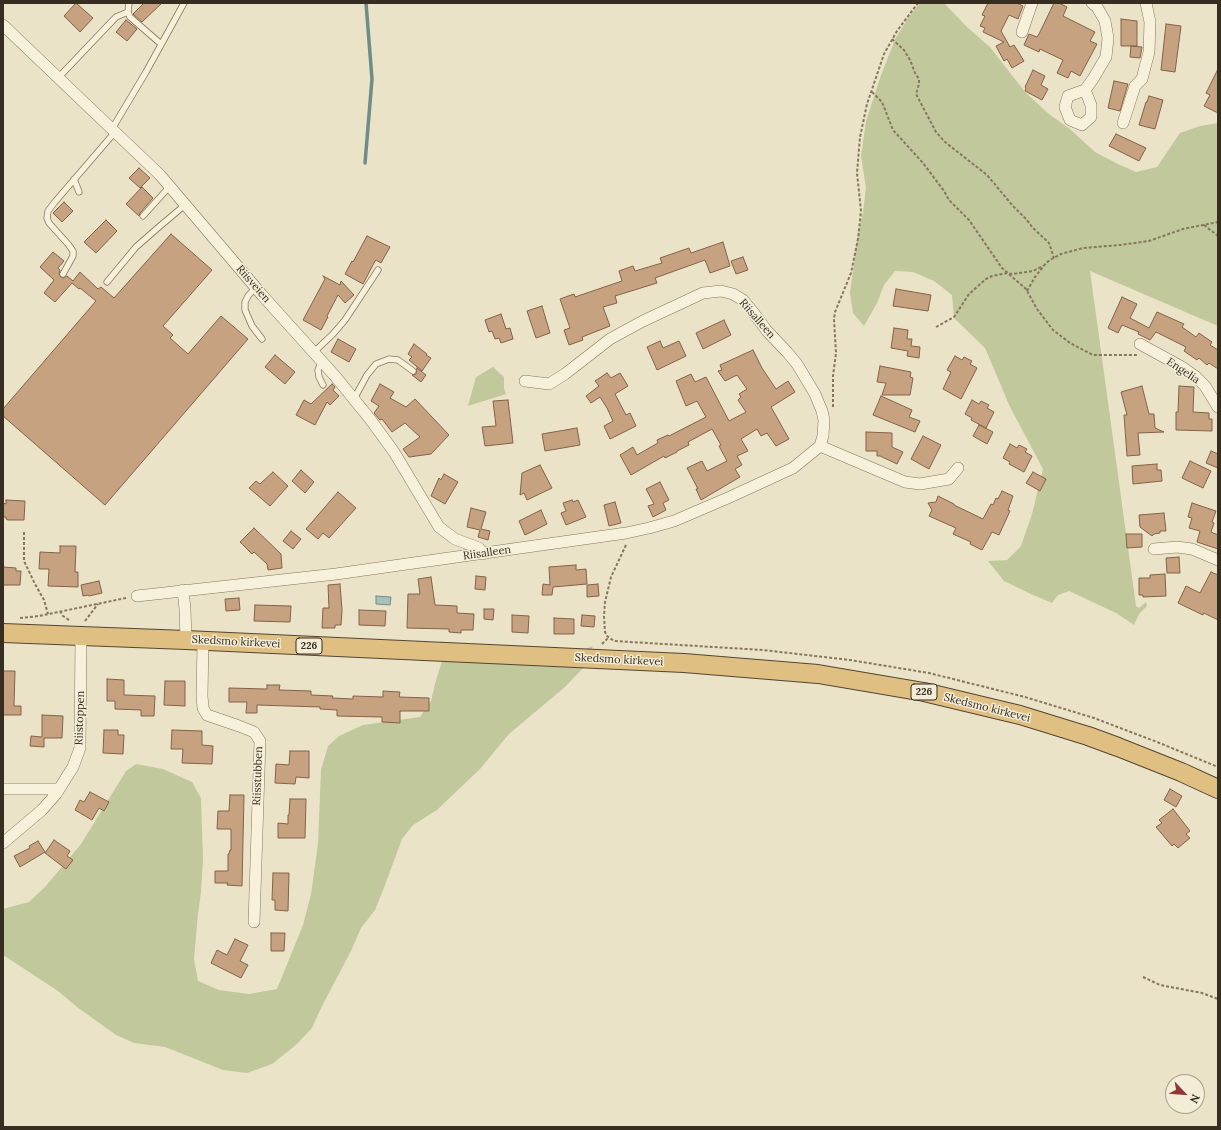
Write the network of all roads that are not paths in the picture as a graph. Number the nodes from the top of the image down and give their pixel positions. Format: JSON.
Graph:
{"nodes":[{"id":1,"x":129,"y":3,"type":"edge"},
{"id":2,"x":184,"y":3,"type":"edge"},
{"id":3,"x":1032,"y":3,"type":"edge"},
{"id":4,"x":1092,"y":3,"type":"edge"},
{"id":5,"x":1146,"y":3,"type":"edge"},
{"id":6,"x":128,"y":12,"type":"junction"},
{"id":7,"x":3,"y":25,"type":"edge"},
{"id":8,"x":1022,"y":32,"type":"dead end"},
{"id":9,"x":161,"y":44,"type":"junction"},
{"id":10,"x":58,"y":78,"type":"junction"},
{"id":11,"x":1085,"y":90,"type":"dead end"},
{"id":12,"x":1123,"y":123,"type":"dead end"},
{"id":13,"x":113,"y":130,"type":"junction"},
{"id":14,"x":74,"y":180,"type":"junction"},
{"id":15,"x":170,"y":186,"type":"junction"},
{"id":16,"x":79,"y":192,"type":"dead end"},
{"id":17,"x":185,"y":205,"type":"junction"},
{"id":18,"x":143,"y":216,"type":"dead end"},
{"id":19,"x":378,"y":270,"type":"dead end"},
{"id":20,"x":63,"y":274,"type":"dead end"},
{"id":21,"x":107,"y":282,"type":"dead end"},
{"id":22,"x":256,"y":288,"type":"junction"},
{"id":23,"x":262,"y":339,"type":"dead end"},
{"id":24,"x":1140,"y":344,"type":"dead end"},
{"id":25,"x":314,"y":352,"type":"junction"},
{"id":26,"x":323,"y":362,"type":"junction"},
{"id":27,"x":413,"y":371,"type":"dead end"},
{"id":28,"x":525,"y":381,"type":"dead end"},
{"id":29,"x":323,"y":385,"type":"dead end"},
{"id":30,"x":354,"y":399,"type":"junction"},
{"id":31,"x":1218,"y":407,"type":"edge"},
{"id":32,"x":820,"y":446,"type":"junction"},
{"id":33,"x":958,"y":468,"type":"dead end"},
{"id":34,"x":1154,"y":549,"type":"dead end"},
{"id":35,"x":483,"y":554,"type":"junction"},
{"id":36,"x":1218,"y":560,"type":"edge"},
{"id":37,"x":183,"y":590,"type":"junction"},
{"id":38,"x":137,"y":596,"type":"road end"},
{"id":39,"x":79,"y":626,"type":"junction"},
{"id":40,"x":3,"y":633,"type":"edge"},
{"id":41,"x":195,"y":640,"type":"junction"},
{"id":42,"x":3,"y":789,"type":"edge"},
{"id":43,"x":59,"y":789,"type":"junction"},
{"id":44,"x":1218,"y":789,"type":"edge"},
{"id":45,"x":3,"y":843,"type":"edge"},
{"id":46,"x":254,"y":922,"type":"dead end"}],
"edges":[{"from":1,"to":6,"type":"lane"},
{"from":2,"to":9,"type":"lane"},
{"from":3,"to":8,"type":"street"},
{"from":4,"to":11,"type":"street"},
{"from":5,"to":12,"type":"street"},
{"from":6,"to":9,"type":"lane"},
{"from":6,"to":10,"type":"lane"},
{"from":7,"to":10,"type":"street","name":"Riisveien"},
{"from":9,"to":13,"type":"lane"},
{"from":10,"to":13,"type":"street","name":"Riisveien"},
{"from":13,"to":14,"type":"lane"},
{"from":13,"to":15,"type":"street","name":"Riisveien"},
{"from":14,"to":16,"type":"lane"},
{"from":14,"to":20,"type":"lane"},
{"from":15,"to":17,"type":"street","name":"Riisveien"},
{"from":15,"to":18,"type":"lane"},
{"from":17,"to":21,"type":"lane"},
{"from":17,"to":22,"type":"street","name":"Riisveien"},
{"from":19,"to":25,"type":"lane"},
{"from":22,"to":23,"type":"lane"},
{"from":22,"to":25,"type":"street","name":"Riisveien"},
{"from":24,"to":31,"type":"street","name":"Engelia"},
{"from":25,"to":26,"type":"street","name":"Riisveien"},
{"from":26,"to":29,"type":"lane"},
{"from":26,"to":30,"type":"street","name":"Riisveien"},
{"from":27,"to":30,"type":"lane"},
{"from":28,"to":32,"type":"street","name":"Riisalleen"},
{"from":30,"to":35,"type":"street","name":"Riisveien"},
{"from":32,"to":33,"type":"street"},
{"from":32,"to":35,"type":"street","name":"Riisalleen"},
{"from":34,"to":36,"type":"street"},
{"from":35,"to":37,"type":"street","name":"Riisalleen"},
{"from":37,"to":38,"type":"street","name":"Riisalleen"},
{"from":37,"to":41,"type":"street"},
{"from":39,"to":40,"type":"highway","name":"Skedsmo kirkevei","number":"226"},
{"from":39,"to":41,"type":"highway","name":"Skedsmo kirkevei","number":"226"},
{"from":39,"to":43,"type":"street","name":"Riistoppen"},
{"from":41,"to":44,"type":"highway","name":"Skedsmo kirkevei","number":"226"},
{"from":41,"to":46,"type":"street","name":"Riisstubben"},
{"from":42,"to":43,"type":"street"},
{"from":43,"to":45,"type":"street","name":"Riistoppen"}]}
